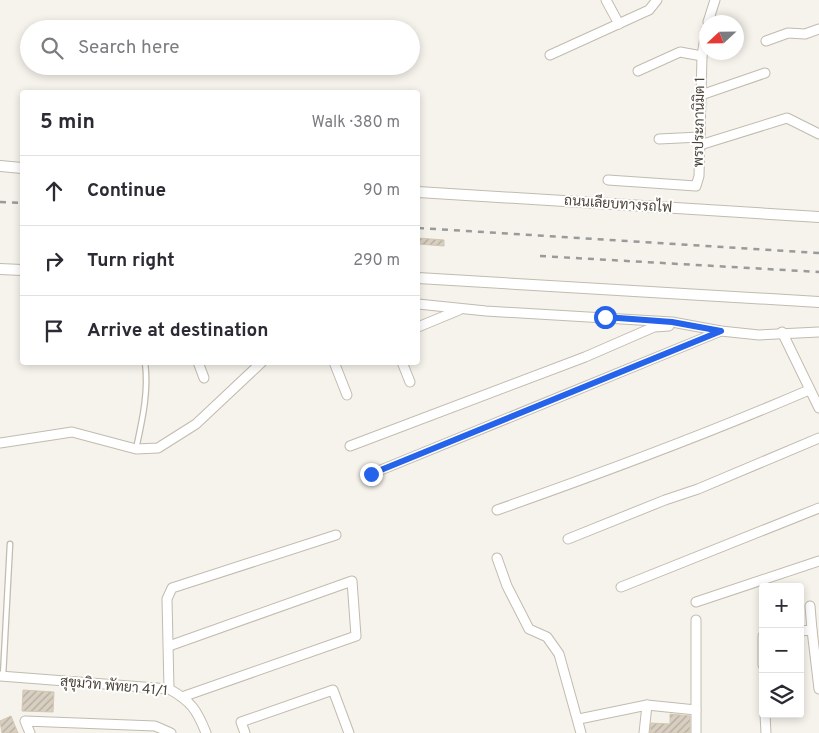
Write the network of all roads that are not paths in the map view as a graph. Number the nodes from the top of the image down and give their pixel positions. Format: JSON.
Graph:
{"nodes":[{"id":1,"x":606,"y":0,"type":"edge"},
{"id":2,"x":657,"y":0,"type":"edge"},
{"id":3,"x":715,"y":0,"type":"edge"},
{"id":4,"x":710,"y":15,"type":"edge"},
{"id":5,"x":619,"y":24,"type":"junction"},
{"id":6,"x":819,"y":29,"type":"edge"},
{"id":7,"x":766,"y":40,"type":"dead end"},
{"id":8,"x":550,"y":55,"type":"dead end"},
{"id":9,"x":699,"y":55,"type":"edge"},
{"id":10,"x":702,"y":60,"type":"edge"},
{"id":11,"x":638,"y":70,"type":"dead end"},
{"id":12,"x":764,"y":73,"type":"dead end"},
{"id":13,"x":701,"y":95,"type":"junction"},
{"id":14,"x":819,"y":134,"type":"edge"},
{"id":15,"x":659,"y":139,"type":"dead end"},
{"id":16,"x":700,"y":141,"type":"junction"},
{"id":17,"x":0,"y":166,"type":"edge"},
{"id":18,"x":20,"y":168,"type":"edge"},
{"id":19,"x":608,"y":180,"type":"dead end"},
{"id":20,"x":420,"y":192,"type":"edge"},
{"id":21,"x":819,"y":217,"type":"edge"},
{"id":22,"x":0,"y":269,"type":"edge"},
{"id":23,"x":20,"y":270,"type":"edge"},
{"id":24,"x":420,"y":278,"type":"edge"},
{"id":25,"x":819,"y":302,"type":"edge"},
{"id":26,"x":420,"y":304,"type":"edge"},
{"id":27,"x":462,"y":309,"type":"junction"},
{"id":28,"x":420,"y":326,"type":"edge"},
{"id":29,"x":711,"y":329,"type":"junction"},
{"id":30,"x":721,"y":331,"type":"junction"},
{"id":31,"x":782,"y":332,"type":"junction"},
{"id":32,"x":819,"y":332,"type":"edge"},
{"id":33,"x":146,"y":365,"type":"edge"},
{"id":34,"x":199,"y":365,"type":"edge"},
{"id":35,"x":259,"y":365,"type":"edge"},
{"id":36,"x":335,"y":365,"type":"edge"},
{"id":37,"x":403,"y":365,"type":"edge"},
{"id":38,"x":204,"y":378,"type":"dead end"},
{"id":39,"x":410,"y":382,"type":"dead end"},
{"id":40,"x":809,"y":390,"type":"junction"},
{"id":41,"x":347,"y":395,"type":"dead end"},
{"id":42,"x":818,"y":403,"type":"edge"},
{"id":43,"x":819,"y":438,"type":"edge"},
{"id":44,"x":0,"y":443,"type":"edge"},
{"id":45,"x":350,"y":446,"type":"dead end"},
{"id":46,"x":136,"y":449,"type":"junction"},
{"id":47,"x":371,"y":474,"type":"dead end"},
{"id":48,"x":819,"y":508,"type":"edge"},
{"id":49,"x":497,"y":510,"type":"dead end"},
{"id":50,"x":336,"y":535,"type":"dead end"},
{"id":51,"x":568,"y":539,"type":"dead end"},
{"id":52,"x":10,"y":544,"type":"dead end"},
{"id":53,"x":497,"y":558,"type":"dead end"},
{"id":54,"x":819,"y":560,"type":"edge"},
{"id":55,"x":621,"y":587,"type":"dead end"},
{"id":56,"x":696,"y":602,"type":"dead end"},
{"id":57,"x":810,"y":606,"type":"dead end"},
{"id":58,"x":696,"y":620,"type":"dead end"},
{"id":59,"x":812,"y":630,"type":"junction"},
{"id":60,"x":804,"y":631,"type":"edge"},
{"id":61,"x":169,"y":646,"type":"junction"},
{"id":62,"x":2,"y":676,"type":"edge"},
{"id":63,"x":169,"y":689,"type":"junction"},
{"id":64,"x":819,"y":689,"type":"edge"},
{"id":65,"x":182,"y":697,"type":"junction"},
{"id":66,"x":647,"y":705,"type":"junction"},
{"id":67,"x":696,"y":710,"type":"junction"},
{"id":68,"x":765,"y":718,"type":"edge"},
{"id":69,"x":579,"y":719,"type":"junction"},
{"id":70,"x":92,"y":729,"type":"edge"},
{"id":71,"x":30,"y":733,"type":"edge"},
{"id":72,"x":171,"y":733,"type":"edge"},
{"id":73,"x":206,"y":733,"type":"edge"},
{"id":74,"x":245,"y":733,"type":"edge"},
{"id":75,"x":349,"y":733,"type":"edge"},
{"id":76,"x":582,"y":733,"type":"edge"},
{"id":77,"x":644,"y":733,"type":"edge"},
{"id":78,"x":696,"y":733,"type":"edge"},
{"id":79,"x":766,"y":733,"type":"edge"}],
"edges":[{"from":1,"to":5,"type":"street"},
{"from":2,"to":5,"type":"street"},
{"from":3,"to":4,"type":"street"},
{"from":5,"to":8,"type":"street"},
{"from":6,"to":7,"type":"street"},
{"from":9,"to":11,"type":"street"},
{"from":10,"to":13,"type":"street","name":"พรประภานิมิต 1"},
{"from":12,"to":13,"type":"street"},
{"from":13,"to":16,"type":"street","name":"พรประภานิมิต 1"},
{"from":14,"to":16,"type":"street"},
{"from":15,"to":16,"type":"street"},
{"from":16,"to":19,"type":"street","name":"พรประภานิมิต 1"},
{"from":17,"to":18,"type":"street"},
{"from":20,"to":21,"type":"street","name":"ถนนเลียบทางรถไฟ"},
{"from":22,"to":23,"type":"street"},
{"from":24,"to":25,"type":"street"},
{"from":26,"to":27,"type":"street"},
{"from":27,"to":28,"type":"street"},
{"from":27,"to":29,"type":"street"},
{"from":29,"to":30,"type":"street"},
{"from":29,"to":45,"type":"street"},
{"from":30,"to":31,"type":"street"},
{"from":30,"to":47,"type":"street"},
{"from":31,"to":32,"type":"street"},
{"from":31,"to":40,"type":"street"},
{"from":33,"to":46,"type":"lane"},
{"from":34,"to":38,"type":"street"},
{"from":35,"to":46,"type":"street"},
{"from":36,"to":41,"type":"street"},
{"from":37,"to":39,"type":"street"},
{"from":40,"to":42,"type":"street"},
{"from":40,"to":49,"type":"street"},
{"from":43,"to":51,"type":"street"},
{"from":44,"to":46,"type":"street"},
{"from":48,"to":55,"type":"street"},
{"from":50,"to":61,"type":"street"},
{"from":52,"to":62,"type":"lane"},
{"from":53,"to":69,"type":"street"},
{"from":54,"to":56,"type":"street"},
{"from":57,"to":59,"type":"street"},
{"from":58,"to":67,"type":"street"},
{"from":59,"to":60,"type":"street"},
{"from":59,"to":64,"type":"street"},
{"from":61,"to":63,"type":"street"},
{"from":61,"to":65,"type":"street"},
{"from":62,"to":63,"type":"street","name":"สุขุมวิท พัทยา 41/1"},
{"from":63,"to":65,"type":"street","name":"สุขุมวิท พัทยา 41/1"},
{"from":65,"to":73,"type":"street","name":"สุขุมวิท พัทยา 41/1"},
{"from":66,"to":67,"type":"street"},
{"from":66,"to":69,"type":"street"},
{"from":66,"to":77,"type":"street"},
{"from":67,"to":78,"type":"street"},
{"from":68,"to":79,"type":"street"},
{"from":69,"to":76,"type":"street"},
{"from":70,"to":71,"type":"street"},
{"from":70,"to":72,"type":"street"},
{"from":74,"to":75,"type":"street"}]}
